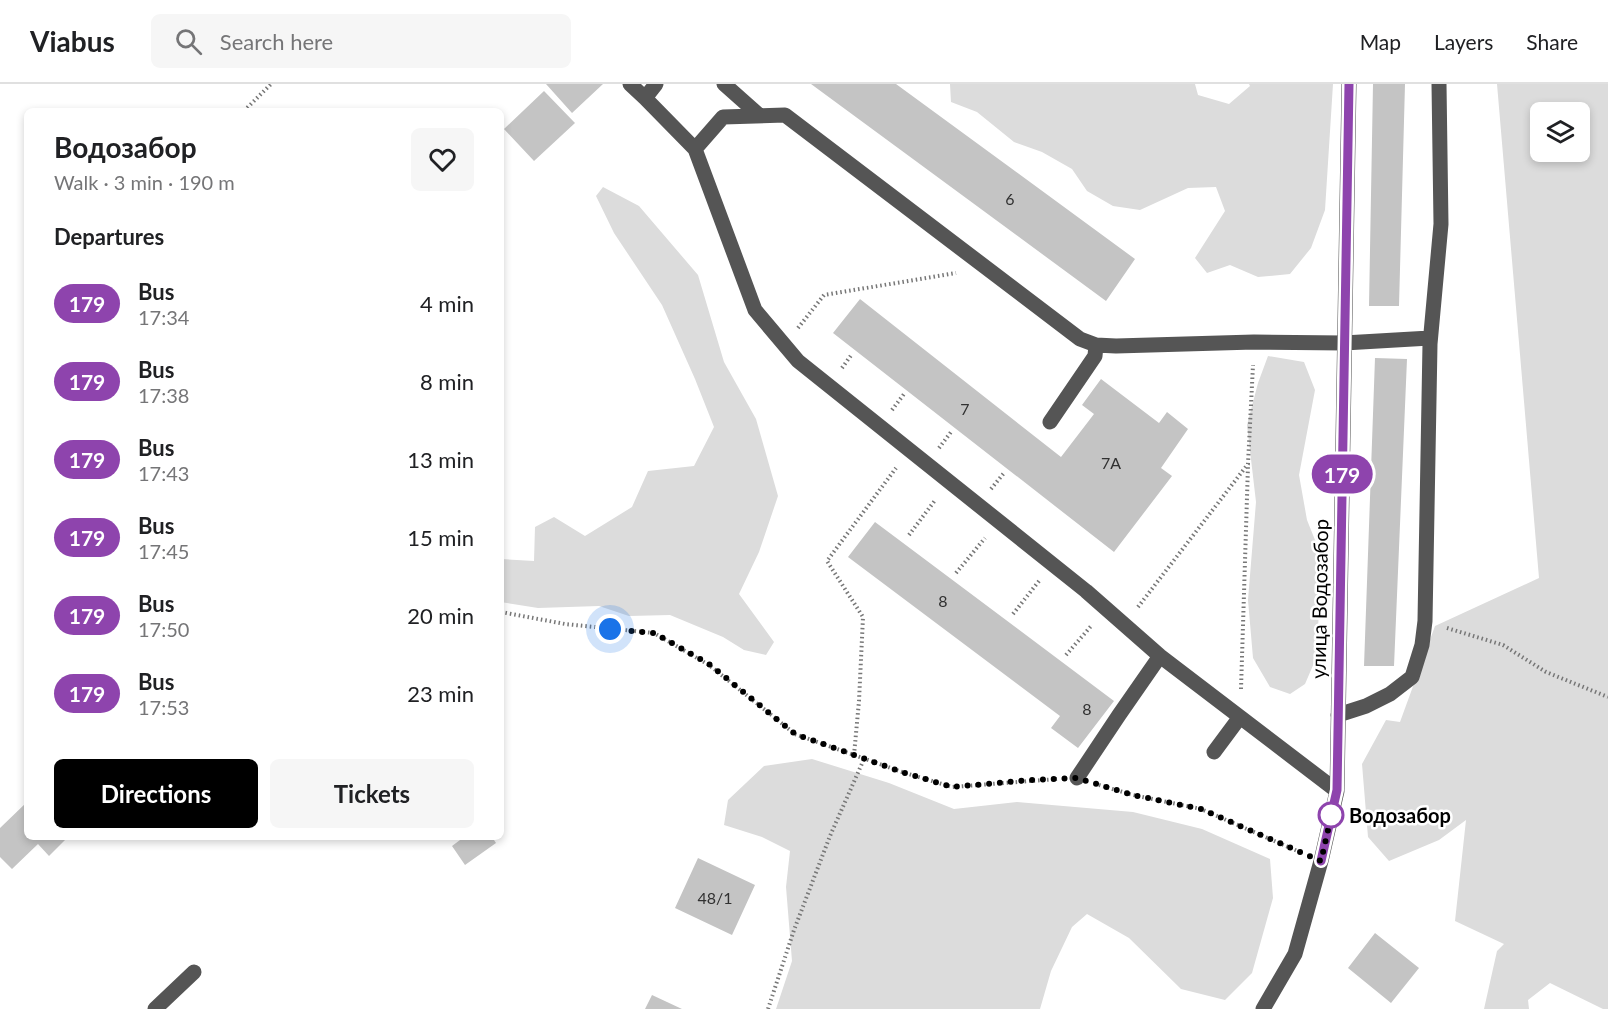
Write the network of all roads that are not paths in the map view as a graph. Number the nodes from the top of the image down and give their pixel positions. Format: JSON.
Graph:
{"nodes":[{"id":1,"x":630,"y":84,"type":"edge"},
{"id":2,"x":656,"y":84,"type":"edge"},
{"id":3,"x":724,"y":84,"type":"edge"},
{"id":4,"x":1349,"y":84,"type":"edge"},
{"id":5,"x":1438,"y":84,"type":"edge"},
{"id":6,"x":645,"y":98,"type":"junction"},
{"id":7,"x":760,"y":116,"type":"junction"},
{"id":8,"x":695,"y":149,"type":"junction"},
{"id":9,"x":1430,"y":338,"type":"junction"},
{"id":10,"x":1344,"y":343,"type":"junction"},
{"id":11,"x":1096,"y":345,"type":"junction"},
{"id":12,"x":1050,"y":422,"type":"dead end"},
{"id":13,"x":1160,"y":656,"type":"junction"},
{"id":14,"x":1338,"y":715,"type":"junction"},
{"id":15,"x":1240,"y":717,"type":"junction"},
{"id":16,"x":1214,"y":752,"type":"dead end"},
{"id":17,"x":1077,"y":778,"type":"road end"},
{"id":18,"x":1337,"y":790,"type":"junction"},
{"id":19,"x":194,"y":972,"type":"dead end"},
{"id":20,"x":155,"y":1009,"type":"edge"},
{"id":21,"x":1263,"y":1009,"type":"edge"}],
"edges":[{"from":1,"to":6,"type":"street"},
{"from":2,"to":6,"type":"street"},
{"from":3,"to":7,"type":"street"},
{"from":4,"to":10,"type":"street","name":"улица Водозабор"},
{"from":5,"to":9,"type":"street"},
{"from":6,"to":8,"type":"street"},
{"from":7,"to":8,"type":"street"},
{"from":7,"to":11,"type":"street"},
{"from":8,"to":13,"type":"street"},
{"from":9,"to":10,"type":"street"},
{"from":9,"to":14,"type":"street"},
{"from":10,"to":11,"type":"street"},
{"from":10,"to":14,"type":"street","name":"улица Водозабор"},
{"from":11,"to":12,"type":"street"},
{"from":13,"to":15,"type":"street"},
{"from":13,"to":17,"type":"street"},
{"from":14,"to":18,"type":"street","name":"улица Водозабор"},
{"from":15,"to":16,"type":"street"},
{"from":15,"to":18,"type":"street"},
{"from":18,"to":21,"type":"street","name":"улица Водозабор"},
{"from":19,"to":20,"type":"street"}]}
